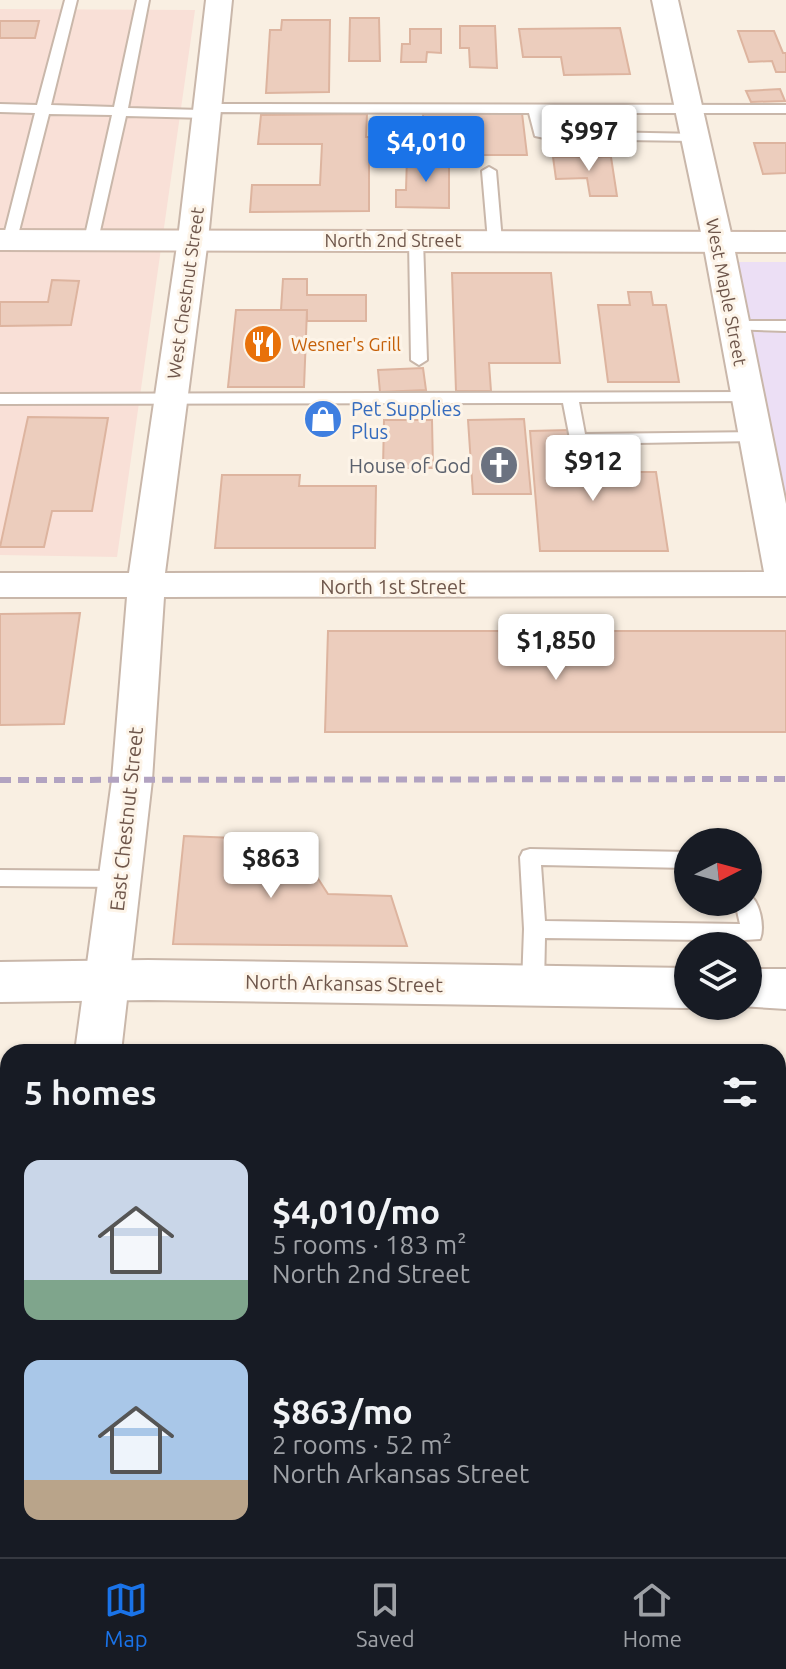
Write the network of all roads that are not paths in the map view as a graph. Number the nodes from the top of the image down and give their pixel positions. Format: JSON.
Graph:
{"nodes":[{"id":1,"x":71,"y":0,"type":"edge"},
{"id":2,"x":143,"y":0,"type":"edge"},
{"id":3,"x":219,"y":0,"type":"edge"},
{"id":4,"x":665,"y":0,"type":"edge"},
{"id":5,"x":535,"y":107,"type":"junction"},
{"id":6,"x":0,"y":108,"type":"edge"},
{"id":7,"x":42,"y":109,"type":"junction"},
{"id":8,"x":786,"y":109,"type":"edge"},
{"id":9,"x":207,"y":111,"type":"junction"},
{"id":10,"x":120,"y":112,"type":"junction"},
{"id":11,"x":692,"y":122,"type":"junction"},
{"id":12,"x":489,"y":171,"type":"dead end"},
{"id":13,"x":193,"y":239,"type":"junction"},
{"id":14,"x":5,"y":240,"type":"edge"},
{"id":15,"x":91,"y":240,"type":"junction"},
{"id":16,"x":416,"y":240,"type":"junction"},
{"id":17,"x":495,"y":241,"type":"junction"},
{"id":18,"x":718,"y":242,"type":"junction"},
{"id":19,"x":786,"y":242,"type":"edge"},
{"id":20,"x":735,"y":326,"type":"junction"},
{"id":21,"x":786,"y":326,"type":"edge"},
{"id":22,"x":419,"y":360,"type":"dead end"},
{"id":23,"x":748,"y":397,"type":"junction"},
{"id":24,"x":570,"y":398,"type":"junction"},
{"id":25,"x":0,"y":399,"type":"edge"},
{"id":26,"x":171,"y":400,"type":"junction"},
{"id":27,"x":756,"y":436,"type":"junction"},
{"id":28,"x":785,"y":584,"type":"edge"},
{"id":29,"x":0,"y":585,"type":"edge"},
{"id":30,"x":147,"y":585,"type":"junction"},
{"id":31,"x":674,"y":860,"type":"edge"},
{"id":32,"x":0,"y":878,"type":"edge"},
{"id":33,"x":120,"y":879,"type":"junction"},
{"id":34,"x":535,"y":929,"type":"junction"},
{"id":35,"x":674,"y":937,"type":"edge"},
{"id":36,"x":109,"y":981,"type":"junction"},
{"id":37,"x":0,"y":982,"type":"edge"},
{"id":38,"x":533,"y":985,"type":"junction"},
{"id":39,"x":674,"y":988,"type":"edge"},
{"id":40,"x":762,"y":989,"type":"edge"},
{"id":41,"x":786,"y":989,"type":"edge"},
{"id":42,"x":99,"y":1044,"type":"edge"}],
"edges":[{"from":1,"to":7,"type":"lane"},
{"from":2,"to":10,"type":"lane"},
{"from":3,"to":9,"type":"street","name":"West Chestnut Street"},
{"from":4,"to":11,"type":"street","name":"West Maple Street"},
{"from":5,"to":9,"type":"lane"},
{"from":5,"to":11,"type":"lane"},
{"from":5,"to":11,"type":"lane"},
{"from":6,"to":7,"type":"lane"},
{"from":7,"to":10,"type":"lane"},
{"from":7,"to":14,"type":"lane"},
{"from":8,"to":11,"type":"lane"},
{"from":9,"to":10,"type":"lane"},
{"from":9,"to":13,"type":"street","name":"West Chestnut Street"},
{"from":10,"to":15,"type":"lane"},
{"from":11,"to":18,"type":"street","name":"West Maple Street"},
{"from":12,"to":17,"type":"lane"},
{"from":13,"to":15,"type":"main road","name":"North 2nd Street"},
{"from":13,"to":16,"type":"main road","name":"North 2nd Street"},
{"from":13,"to":26,"type":"street","name":"West Chestnut Street"},
{"from":14,"to":15,"type":"main road","name":"North 2nd Street"},
{"from":16,"to":17,"type":"main road","name":"North 2nd Street"},
{"from":16,"to":22,"type":"lane"},
{"from":17,"to":18,"type":"main road","name":"North 2nd Street"},
{"from":18,"to":19,"type":"main road","name":"North 2nd Street"},
{"from":18,"to":20,"type":"street","name":"West Maple Street"},
{"from":20,"to":21,"type":"lane"},
{"from":20,"to":23,"type":"street","name":"West Maple Street"},
{"from":23,"to":24,"type":"lane"},
{"from":23,"to":27,"type":"street","name":"West Maple Street"},
{"from":24,"to":26,"type":"lane"},
{"from":24,"to":27,"type":"lane"},
{"from":25,"to":26,"type":"lane"},
{"from":26,"to":30,"type":"street","name":"West Chestnut Street"},
{"from":27,"to":28,"type":"street","name":"West Maple Street"},
{"from":28,"to":30,"type":"street","name":"North 1st Street"},
{"from":29,"to":30,"type":"street","name":"North 1st Street"},
{"from":30,"to":33,"type":"street","name":"East Chestnut Street"},
{"from":31,"to":34,"type":"lane"},
{"from":32,"to":33,"type":"lane"},
{"from":33,"to":36,"type":"street","name":"East Chestnut Street"},
{"from":34,"to":35,"type":"lane"},
{"from":34,"to":38,"type":"lane"},
{"from":36,"to":37,"type":"main road","name":"North Arkansas Street"},
{"from":36,"to":38,"type":"main road","name":"North Arkansas Street"},
{"from":36,"to":42,"type":"street","name":"East Chestnut Street"},
{"from":38,"to":39,"type":"main road","name":"North Arkansas Street"},
{"from":40,"to":41,"type":"main road"}]}
